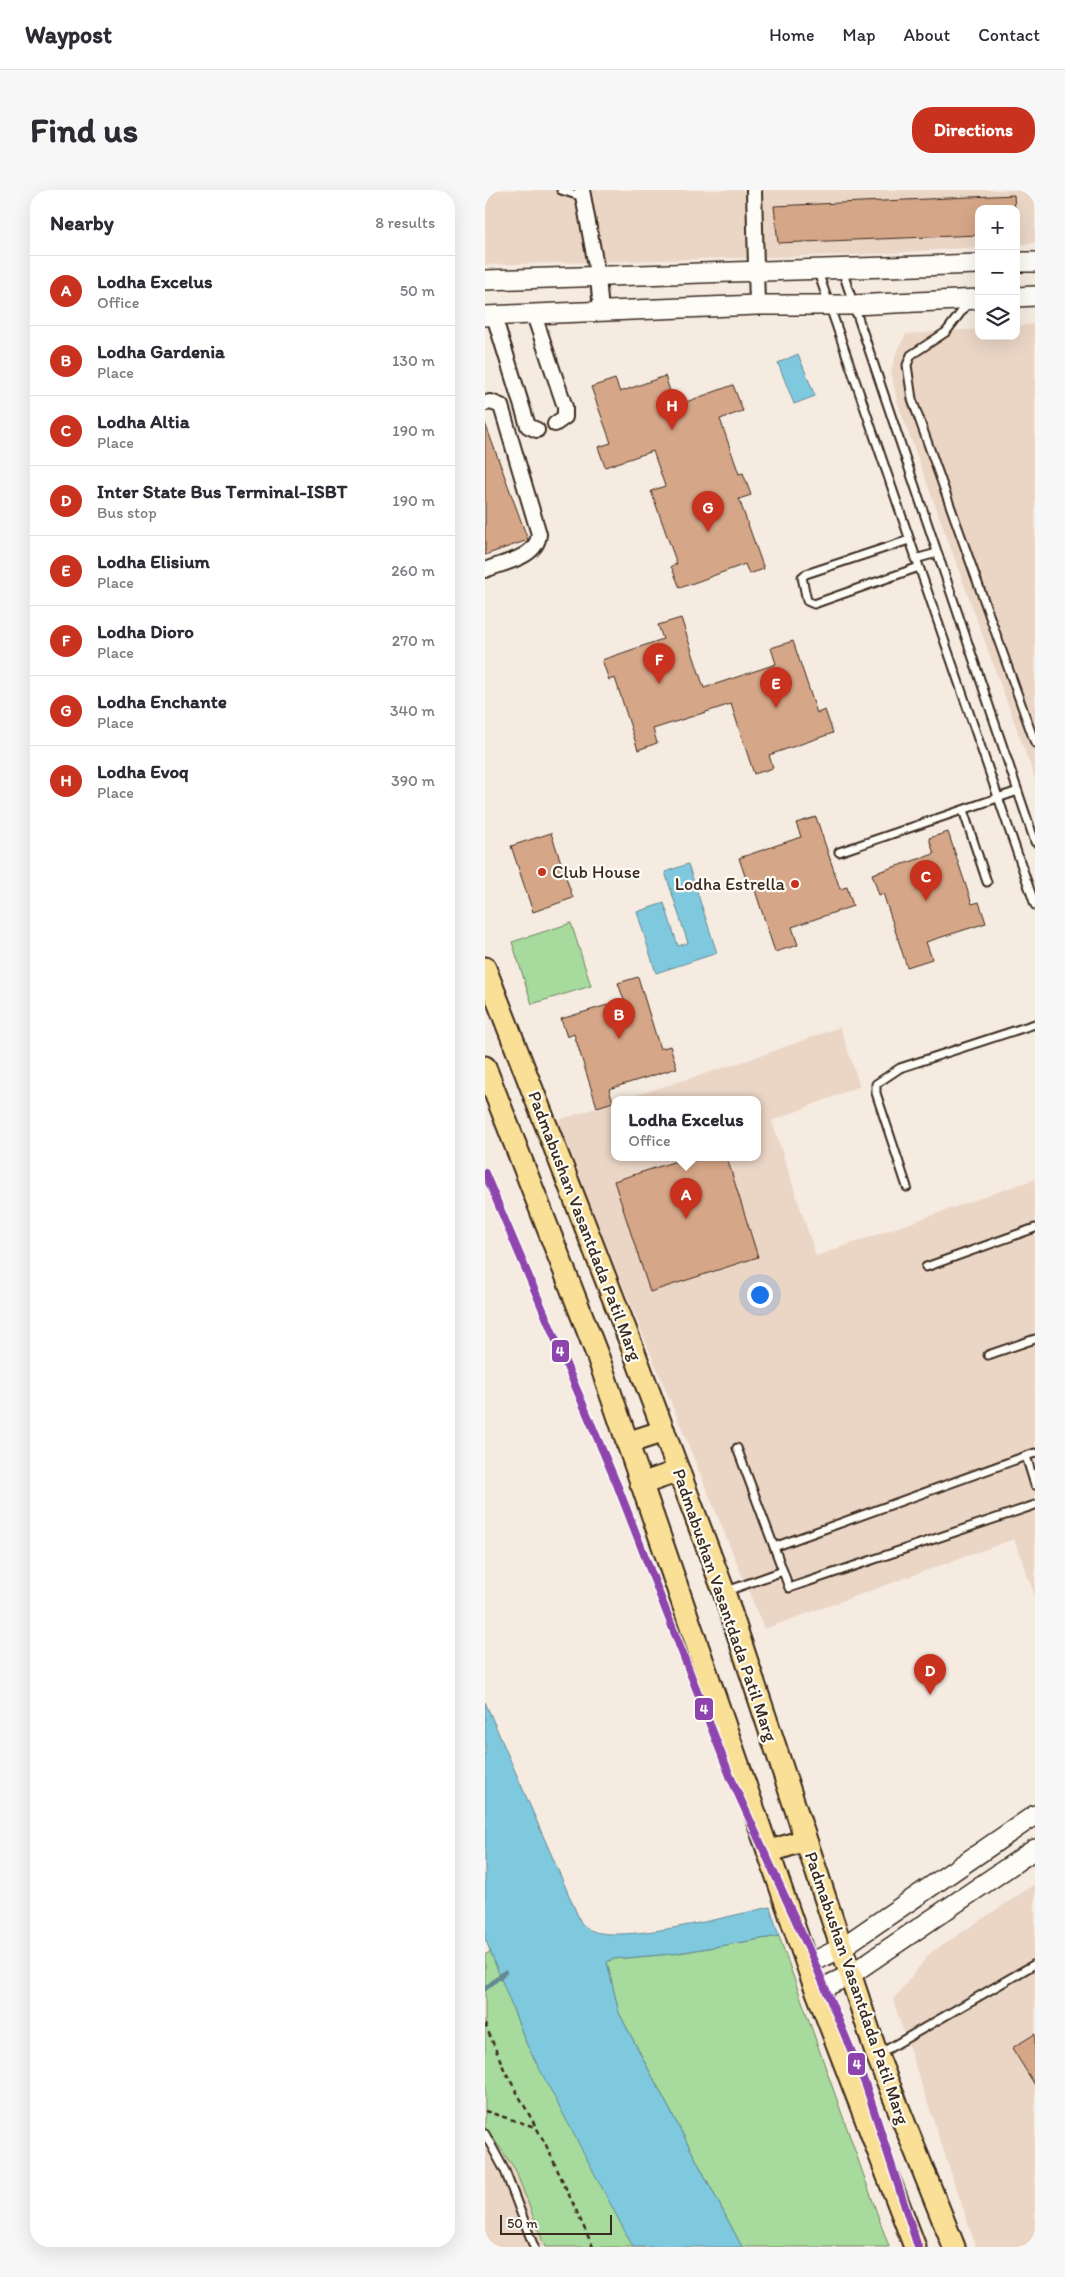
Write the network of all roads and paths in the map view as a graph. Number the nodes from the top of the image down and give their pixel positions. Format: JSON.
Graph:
{"nodes":[{"id":1,"x":561,"y":190,"type":"edge"},
{"id":2,"x":754,"y":190,"type":"edge"},
{"id":3,"x":582,"y":194,"type":"edge"},
{"id":4,"x":1020,"y":262,"type":"edge"},
{"id":5,"x":1035,"y":262,"type":"edge"},
{"id":6,"x":975,"y":264,"type":"edge"},
{"id":7,"x":817,"y":270,"type":"junction"},
{"id":8,"x":842,"y":270,"type":"junction"},
{"id":9,"x":756,"y":271,"type":"junction"},
{"id":10,"x":599,"y":277,"type":"junction"},
{"id":11,"x":485,"y":280,"type":"edge"},
{"id":12,"x":975,"y":299,"type":"edge"},
{"id":13,"x":828,"y":304,"type":"junction"},
{"id":14,"x":757,"y":305,"type":"junction"},
{"id":15,"x":853,"y":305,"type":"junction"},
{"id":16,"x":601,"y":311,"type":"junction"},
{"id":17,"x":534,"y":315,"type":"junction"},
{"id":18,"x":489,"y":316,"type":"edge"},
{"id":19,"x":485,"y":403,"type":"edge"},
{"id":20,"x":555,"y":424,"type":"dead end"},
{"id":21,"x":537,"y":430,"type":"dead end"},
{"id":22,"x":909,"y":540,"type":"junction"},
{"id":23,"x":937,"y":553,"type":"junction"},
{"id":24,"x":915,"y":559,"type":"junction"},
{"id":25,"x":919,"y":567,"type":"junction"},
{"id":26,"x":485,"y":570,"type":"edge"},
{"id":27,"x":1035,"y":744,"type":"edge"},
{"id":28,"x":1018,"y":791,"type":"junction"},
{"id":29,"x":998,"y":798,"type":"junction"},
{"id":30,"x":963,"y":810,"type":"junction"},
{"id":31,"x":1035,"y":842,"type":"edge"},
{"id":32,"x":839,"y":852,"type":"dead end"},
{"id":33,"x":987,"y":882,"type":"dead end"},
{"id":34,"x":1035,"y":905,"type":"edge"},
{"id":35,"x":485,"y":968,"type":"edge"},
{"id":36,"x":1035,"y":1024,"type":"edge"},
{"id":37,"x":485,"y":1067,"type":"edge"},
{"id":38,"x":907,"y":1187,"type":"dead end"},
{"id":39,"x":1035,"y":1228,"type":"edge"},
{"id":40,"x":926,"y":1267,"type":"dead end"},
{"id":41,"x":1035,"y":1339,"type":"edge"},
{"id":42,"x":988,"y":1355,"type":"dead end"},
{"id":43,"x":664,"y":1431,"type":"junction"},
{"id":44,"x":627,"y":1443,"type":"junction"},
{"id":45,"x":737,"y":1448,"type":"dead end"},
{"id":46,"x":1035,"y":1453,"type":"edge"},
{"id":47,"x":1026,"y":1456,"type":"junction"},
{"id":48,"x":679,"y":1471,"type":"junction"},
{"id":49,"x":641,"y":1484,"type":"junction"},
{"id":50,"x":1035,"y":1485,"type":"edge"},
{"id":51,"x":1035,"y":1505,"type":"edge"},
{"id":52,"x":774,"y":1548,"type":"junction"},
{"id":53,"x":783,"y":1571,"type":"junction"},
{"id":54,"x":724,"y":1592,"type":"junction"},
{"id":55,"x":1035,"y":1815,"type":"edge"},
{"id":56,"x":805,"y":1840,"type":"junction"},
{"id":57,"x":1035,"y":1849,"type":"edge"},
{"id":58,"x":768,"y":1852,"type":"junction"},
{"id":59,"x":841,"y":1948,"type":"junction"},
{"id":60,"x":1035,"y":1964,"type":"edge"},
{"id":61,"x":807,"y":1965,"type":"junction"},
{"id":62,"x":850,"y":1975,"type":"junction"},
{"id":63,"x":817,"y":1991,"type":"junction"},
{"id":64,"x":485,"y":2024,"type":"edge"},
{"id":65,"x":877,"y":2055,"type":"junction"},
{"id":66,"x":485,"y":2111,"type":"edge"},
{"id":67,"x":536,"y":2127,"type":"junction"},
{"id":68,"x":485,"y":2134,"type":"edge"},
{"id":69,"x":534,"y":2247,"type":"edge"},
{"id":70,"x":593,"y":2247,"type":"edge"},
{"id":71,"x":915,"y":2247,"type":"edge"},
{"id":72,"x":954,"y":2247,"type":"edge"}],
"edges":[{"from":1,"to":3,"type":"lane"},
{"from":2,"to":9,"type":"street"},
{"from":3,"to":10,"type":"street"},
{"from":4,"to":5,"type":"main road"},
{"from":6,"to":8,"type":"main road"},
{"from":7,"to":8,"type":"main road"},
{"from":7,"to":9,"type":"main road"},
{"from":7,"to":13,"type":"lane"},
{"from":8,"to":15,"type":"lane"},
{"from":9,"to":10,"type":"main road"},
{"from":9,"to":14,"type":"street"},
{"from":10,"to":11,"type":"main road"},
{"from":10,"to":16,"type":"street"},
{"from":12,"to":15,"type":"main road"},
{"from":12,"to":27,"type":"lane"},
{"from":13,"to":14,"type":"main road"},
{"from":13,"to":15,"type":"main road"},
{"from":13,"to":22,"type":"lane"},
{"from":14,"to":16,"type":"main road"},
{"from":15,"to":23,"type":"lane"},
{"from":16,"to":17,"type":"main road"},
{"from":17,"to":18,"type":"main road"},
{"from":17,"to":20,"type":"street"},
{"from":18,"to":21,"type":"street"},
{"from":19,"to":26,"type":"street"},
{"from":22,"to":24,"type":"lane"},
{"from":22,"to":25,"type":"lane"},
{"from":23,"to":24,"type":"lane"},
{"from":23,"to":28,"type":"lane"},
{"from":24,"to":25,"type":"lane"},
{"from":25,"to":29,"type":"lane"},
{"from":28,"to":29,"type":"lane"},
{"from":28,"to":31,"type":"lane"},
{"from":29,"to":30,"type":"lane"},
{"from":29,"to":34,"type":"lane"},
{"from":30,"to":32,"type":"lane"},
{"from":30,"to":33,"type":"lane"},
{"from":35,"to":43,"type":"main road","name":"Padmabushan Vasantdada Patil Marg"},
{"from":36,"to":38,"type":"lane"},
{"from":37,"to":44,"type":"main road","name":"Padmabushan Vasantdada Patil Marg"},
{"from":39,"to":40,"type":"lane"},
{"from":41,"to":42,"type":"lane"},
{"from":43,"to":44,"type":"main road"},
{"from":43,"to":48,"type":"main road","name":"Padmabushan Vasantdada Patil Marg"},
{"from":44,"to":49,"type":"main road","name":"Padmabushan Vasantdada Patil Marg"},
{"from":45,"to":52,"type":"lane"},
{"from":46,"to":47,"type":"lane"},
{"from":47,"to":50,"type":"lane"},
{"from":47,"to":52,"type":"lane"},
{"from":48,"to":49,"type":"main road"},
{"from":48,"to":54,"type":"main road","name":"Padmabushan Vasantdada Patil Marg"},
{"from":49,"to":58,"type":"main road","name":"Padmabushan Vasantdada Patil Marg"},
{"from":51,"to":53,"type":"lane"},
{"from":52,"to":53,"type":"lane"},
{"from":53,"to":54,"type":"lane"},
{"from":54,"to":56,"type":"main road","name":"Padmabushan Vasantdada Patil Marg"},
{"from":55,"to":59,"type":"main road"},
{"from":56,"to":58,"type":"main road"},
{"from":56,"to":59,"type":"main road","name":"Padmabushan Vasantdada Patil Marg"},
{"from":57,"to":62,"type":"main road"},
{"from":58,"to":61,"type":"main road","name":"Padmabushan Vasantdada Patil Marg"},
{"from":59,"to":61,"type":"main road"},
{"from":59,"to":62,"type":"main road","name":"Padmabushan Vasantdada Patil Marg"},
{"from":60,"to":65,"type":"lane"},
{"from":61,"to":63,"type":"main road","name":"Padmabushan Vasantdada Patil Marg"},
{"from":62,"to":63,"type":"main road"},
{"from":62,"to":65,"type":"main road","name":"Padmabushan Vasantdada Patil Marg"},
{"from":63,"to":71,"type":"main road","name":"Padmabushan Vasantdada Patil Marg"},
{"from":64,"to":67,"type":"path"},
{"from":65,"to":72,"type":"main road","name":"Padmabushan Vasantdada Patil Marg"},
{"from":66,"to":67,"type":"path"},
{"from":67,"to":70,"type":"path"},
{"from":68,"to":69,"type":"lane"}]}
